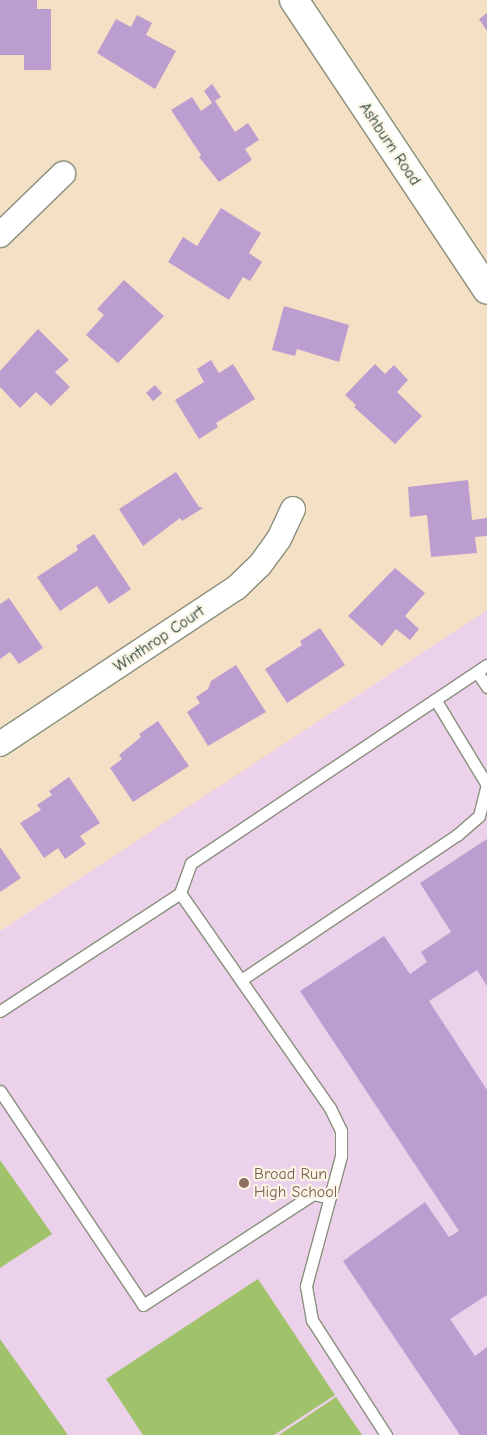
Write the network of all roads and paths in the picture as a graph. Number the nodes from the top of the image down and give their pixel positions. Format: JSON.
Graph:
{"nodes":[{"id":1,"x":294,"y":0,"type":"edge"},
{"id":2,"x":63,"y":174,"type":"dead end"},
{"id":3,"x":0,"y":235,"type":"edge"},
{"id":4,"x":487,"y":289,"type":"edge"},
{"id":5,"x":293,"y":508,"type":"dead end"},
{"id":6,"x":482,"y":668,"type":"edge"},
{"id":7,"x":487,"y":687,"type":"edge"},
{"id":8,"x":435,"y":699,"type":"junction"},
{"id":9,"x":0,"y":744,"type":"edge"},
{"id":10,"x":180,"y":893,"type":"junction"},
{"id":11,"x":241,"y":980,"type":"junction"},
{"id":12,"x":0,"y":1011,"type":"edge"},
{"id":13,"x":0,"y":1091,"type":"edge"},
{"id":14,"x":330,"y":1198,"type":"junction"},
{"id":15,"x":386,"y":1435,"type":"edge"}],
"edges":[{"from":1,"to":4,"type":"main road","name":"Ashburn Road"},
{"from":2,"to":3,"type":"street"},
{"from":5,"to":9,"type":"street","name":"Winthrop Court"},
{"from":6,"to":7,"type":"lane"},
{"from":6,"to":8,"type":"lane"},
{"from":8,"to":10,"type":"lane"},
{"from":8,"to":11,"type":"lane"},
{"from":10,"to":11,"type":"lane"},
{"from":10,"to":12,"type":"lane"},
{"from":11,"to":14,"type":"lane"},
{"from":13,"to":14,"type":"lane"},
{"from":14,"to":15,"type":"lane"}]}
